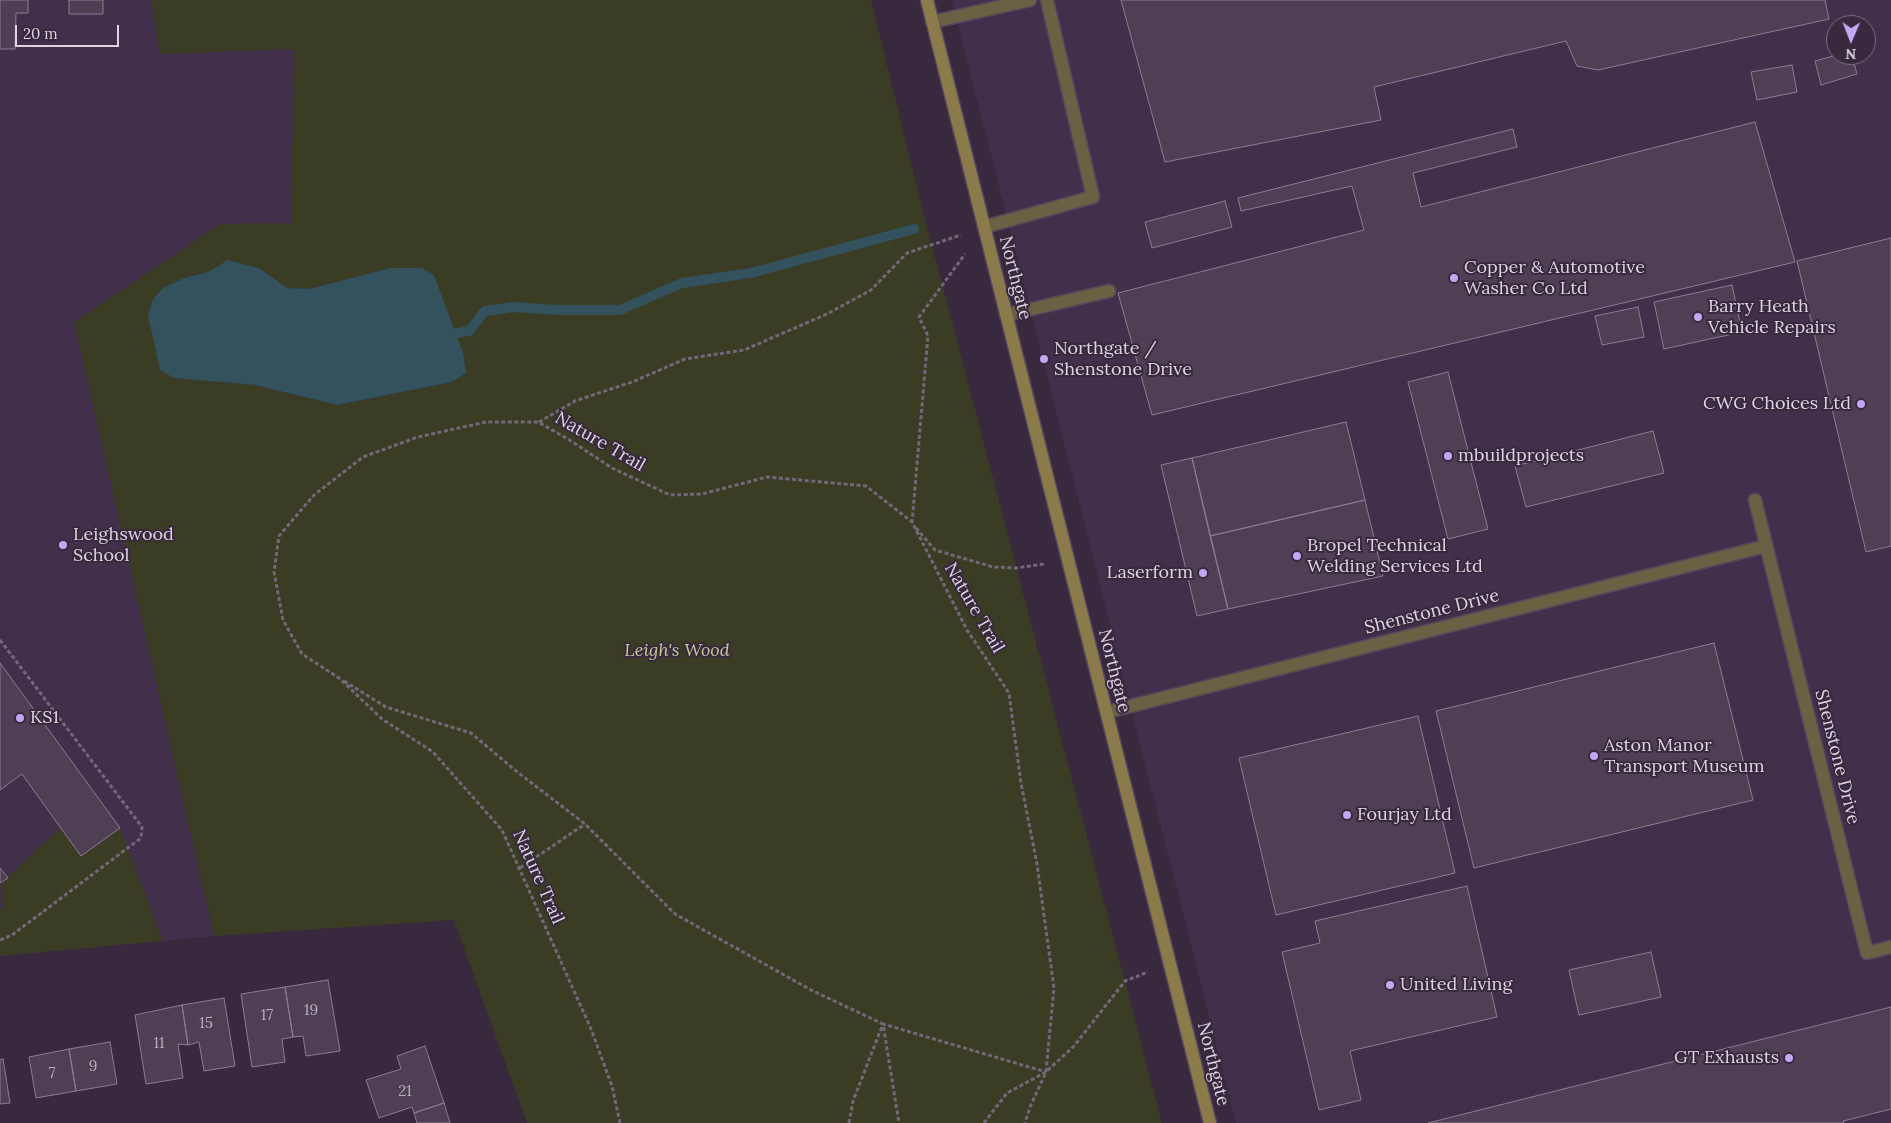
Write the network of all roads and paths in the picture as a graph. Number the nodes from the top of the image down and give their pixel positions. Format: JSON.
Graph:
{"nodes":[{"id":1,"x":927,"y":0,"type":"edge"},
{"id":2,"x":1030,"y":0,"type":"edge"},
{"id":3,"x":1047,"y":0,"type":"edge"},
{"id":4,"x":932,"y":22,"type":"junction"},
{"id":5,"x":984,"y":227,"type":"junction"},
{"id":6,"x":1110,"y":290,"type":"dead end"},
{"id":7,"x":1006,"y":315,"type":"junction"},
{"id":8,"x":538,"y":422,"type":"junction"},
{"id":9,"x":1755,"y":500,"type":"dead end"},
{"id":10,"x":912,"y":522,"type":"junction"},
{"id":11,"x":1766,"y":546,"type":"junction"},
{"id":12,"x":1068,"y":561,"type":"junction"},
{"id":13,"x":0,"y":640,"type":"edge"},
{"id":14,"x":339,"y":678,"type":"junction"},
{"id":15,"x":1107,"y":712,"type":"junction"},
{"id":16,"x":585,"y":824,"type":"junction"},
{"id":17,"x":520,"y":868,"type":"junction"},
{"id":18,"x":0,"y":940,"type":"edge"},
{"id":19,"x":1891,"y":947,"type":"edge"},
{"id":20,"x":1169,"y":964,"type":"junction"},
{"id":21,"x":883,"y":1024,"type":"junction"},
{"id":22,"x":1046,"y":1072,"type":"junction"},
{"id":23,"x":620,"y":1123,"type":"edge"},
{"id":24,"x":849,"y":1123,"type":"edge"},
{"id":25,"x":899,"y":1123,"type":"edge"},
{"id":26,"x":984,"y":1123,"type":"edge"},
{"id":27,"x":1025,"y":1123,"type":"edge"},
{"id":28,"x":1210,"y":1123,"type":"edge"}],
"edges":[{"from":1,"to":4,"type":"main road","name":"Northgate"},
{"from":2,"to":4,"type":"street"},
{"from":3,"to":5,"type":"street","name":"Northgate"},
{"from":4,"to":5,"type":"main road","name":"Northgate"},
{"from":5,"to":7,"type":"main road","name":"Northgate"},
{"from":5,"to":8,"type":"path"},
{"from":5,"to":10,"type":"path"},
{"from":6,"to":7,"type":"street"},
{"from":7,"to":12,"type":"main road","name":"Northgate"},
{"from":8,"to":10,"type":"path","name":"Nature Trail"},
{"from":8,"to":14,"type":"path","name":"Nature Trail"},
{"from":9,"to":11,"type":"street","name":"Shenstone Drive"},
{"from":10,"to":12,"type":"path"},
{"from":10,"to":22,"type":"path","name":"Nature Trail"},
{"from":11,"to":15,"type":"street","name":"Shenstone Drive"},
{"from":11,"to":19,"type":"street","name":"Shenstone Drive"},
{"from":12,"to":15,"type":"main road","name":"Northgate"},
{"from":13,"to":18,"type":"path"},
{"from":14,"to":16,"type":"path"},
{"from":14,"to":17,"type":"path","name":"Nature Trail"},
{"from":15,"to":20,"type":"main road","name":"Northgate"},
{"from":16,"to":17,"type":"path"},
{"from":16,"to":21,"type":"path"},
{"from":17,"to":23,"type":"path","name":"Nature Trail"},
{"from":20,"to":22,"type":"path"},
{"from":20,"to":28,"type":"main road","name":"Northgate"},
{"from":21,"to":22,"type":"path"},
{"from":21,"to":24,"type":"path"},
{"from":21,"to":25,"type":"path"},
{"from":22,"to":26,"type":"path"},
{"from":22,"to":27,"type":"path","name":"Nature Trail"}]}
